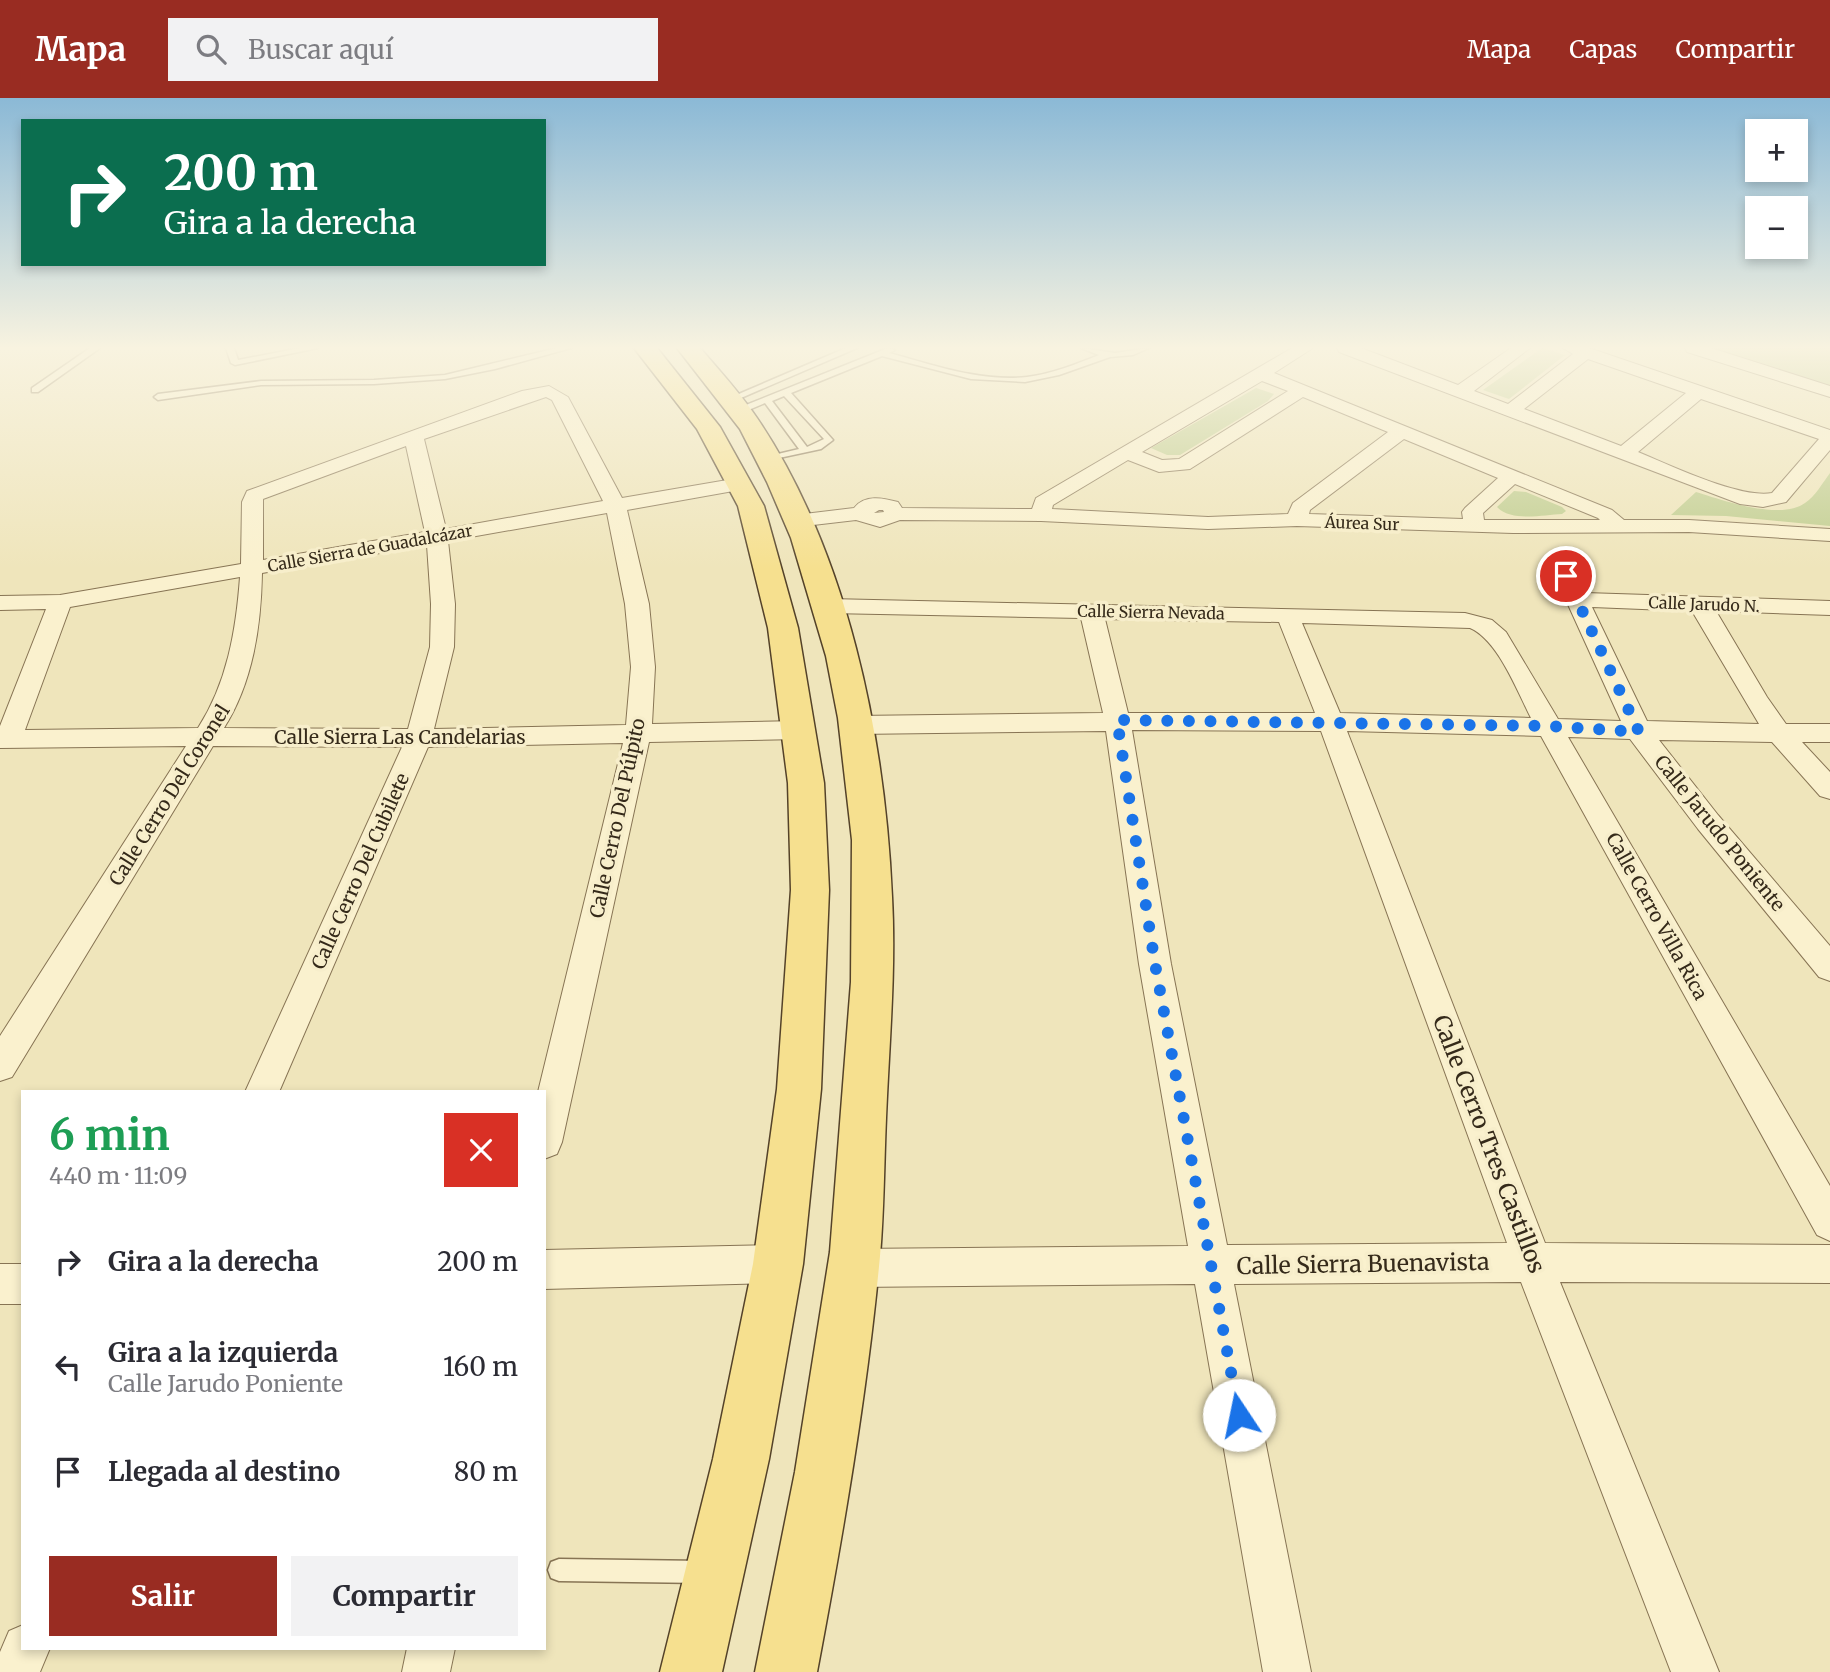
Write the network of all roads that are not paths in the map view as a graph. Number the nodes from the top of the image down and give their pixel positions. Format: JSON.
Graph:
{"nodes":[{"id":1,"x":456,"y":421,"type":"edge"},
{"id":2,"x":572,"y":421,"type":"edge"},
{"id":3,"x":704,"y":421,"type":"edge"},
{"id":4,"x":753,"y":421,"type":"edge"},
{"id":5,"x":813,"y":421,"type":"edge"},
{"id":6,"x":1179,"y":421,"type":"edge"},
{"id":7,"x":1252,"y":421,"type":"edge"},
{"id":8,"x":1376,"y":421,"type":"edge"},
{"id":9,"x":1538,"y":421,"type":"edge"},
{"id":10,"x":1663,"y":421,"type":"edge"},
{"id":11,"x":1784,"y":421,"type":"edge"},
{"id":12,"x":1401,"y":432,"type":"junction"},
{"id":13,"x":414,"y":437,"type":"junction"},
{"id":14,"x":1830,"y":437,"type":"edge"},
{"id":15,"x":1126,"y":452,"type":"junction"},
{"id":16,"x":1624,"y":454,"type":"junction"},
{"id":17,"x":771,"y":465,"type":"junction"},
{"id":18,"x":1510,"y":478,"type":"junction"},
{"id":19,"x":616,"y":506,"type":"junction"},
{"id":20,"x":1041,"y":515,"type":"junction"},
{"id":21,"x":1297,"y":520,"type":"junction"},
{"id":22,"x":796,"y":521,"type":"junction"},
{"id":23,"x":1474,"y":525,"type":"junction"},
{"id":24,"x":1618,"y":525,"type":"junction"},
{"id":25,"x":1830,"y":535,"type":"edge"},
{"id":26,"x":437,"y":536,"type":"junction"},
{"id":27,"x":253,"y":568,"type":"junction"},
{"id":28,"x":1573,"y":588,"type":"joint"},
{"id":29,"x":60,"y":602,"type":"junction"},
{"id":30,"x":0,"y":603,"type":"edge"},
{"id":31,"x":1700,"y":604,"type":"junction"},
{"id":32,"x":829,"y":606,"type":"junction"},
{"id":33,"x":1830,"y":608,"type":"edge"},
{"id":34,"x":1091,"y":611,"type":"junction"},
{"id":35,"x":1287,"y":614,"type":"junction"},
{"id":36,"x":1474,"y":621,"type":"joint"},
{"id":37,"x":1117,"y":720,"type":"junction"},
{"id":38,"x":1331,"y":722,"type":"junction"},
{"id":39,"x":855,"y":725,"type":"junction"},
{"id":40,"x":1549,"y":726,"type":"junction"},
{"id":41,"x":800,"y":730,"type":"junction"},
{"id":42,"x":1639,"y":732,"type":"junction"},
{"id":43,"x":1779,"y":733,"type":"junction"},
{"id":44,"x":1830,"y":733,"type":"edge"},
{"id":45,"x":638,"y":734,"type":"junction"},
{"id":46,"x":205,"y":737,"type":"junction"},
{"id":47,"x":419,"y":738,"type":"junction"},
{"id":48,"x":4,"y":739,"type":"edge"},
{"id":49,"x":1830,"y":789,"type":"edge"},
{"id":50,"x":1830,"y":968,"type":"edge"},
{"id":51,"x":0,"y":1066,"type":"edge"},
{"id":52,"x":263,"y":1090,"type":"edge"},
{"id":53,"x":546,"y":1133,"type":"edge"},
{"id":54,"x":1830,"y":1222,"type":"edge"},
{"id":55,"x":1533,"y":1262,"type":"junction"},
{"id":56,"x":778,"y":1264,"type":"junction"},
{"id":57,"x":1830,"y":1264,"type":"edge"},
{"id":58,"x":1210,"y":1266,"type":"junction"},
{"id":59,"x":853,"y":1268,"type":"junction"},
{"id":60,"x":546,"y":1270,"type":"edge"},
{"id":61,"x":0,"y":1284,"type":"edge"},
{"id":62,"x":21,"y":1284,"type":"edge"},
{"id":63,"x":559,"y":1570,"type":"dead end"},
{"id":64,"x":715,"y":1572,"type":"junction"},
{"id":65,"x":25,"y":1650,"type":"edge"},
{"id":66,"x":432,"y":1650,"type":"edge"},
{"id":67,"x":16,"y":1672,"type":"edge"},
{"id":68,"x":426,"y":1672,"type":"edge"},
{"id":69,"x":691,"y":1672,"type":"edge"},
{"id":70,"x":786,"y":1672,"type":"edge"},
{"id":71,"x":1287,"y":1672,"type":"edge"},
{"id":72,"x":1695,"y":1672,"type":"edge"}],
"edges":[{"from":1,"to":13,"type":"street","name":"Calle Cerro Del Púlpito"},
{"from":2,"to":19,"type":"street","name":"Calle Cerro Del Púlpito"},
{"from":3,"to":17,"type":"main road"},
{"from":4,"to":17,"type":"main road"},
{"from":5,"to":17,"type":"lane"},
{"from":6,"to":15,"type":"street"},
{"from":7,"to":15,"type":"street"},
{"from":8,"to":12,"type":"street"},
{"from":9,"to":16,"type":"street"},
{"from":10,"to":16,"type":"street"},
{"from":11,"to":14,"type":"street"},
{"from":12,"to":18,"type":"street"},
{"from":12,"to":21,"type":"street"},
{"from":13,"to":26,"type":"street","name":"Calle Cerro Del Cubilete"},
{"from":13,"to":27,"type":"street","name":"Calle Cerro Del Coronel"},
{"from":14,"to":16,"type":"street"},
{"from":15,"to":20,"type":"street"},
{"from":17,"to":19,"type":"street","name":"Calle Sierra de Guadalcázar"},
{"from":17,"to":22,"type":"main road"},
{"from":17,"to":41,"type":"main road"},
{"from":18,"to":23,"type":"street"},
{"from":18,"to":24,"type":"street"},
{"from":19,"to":26,"type":"street","name":"Calle Sierra de Guadalcázar"},
{"from":19,"to":45,"type":"street","name":"Calle Cerro Del Púlpito"},
{"from":20,"to":21,"type":"street","name":"Áurea Sur"},
{"from":20,"to":22,"type":"street","name":"Áurea Sur"},
{"from":21,"to":23,"type":"street","name":"Áurea Sur"},
{"from":22,"to":32,"type":"main road"},
{"from":23,"to":24,"type":"street","name":"Áurea Sur"},
{"from":24,"to":25,"type":"street","name":"Áurea Sur"},
{"from":26,"to":27,"type":"street","name":"Calle Sierra de Guadalcázar"},
{"from":26,"to":47,"type":"street","name":"Calle Cerro Del Cubilete"},
{"from":27,"to":29,"type":"street","name":"Calle Sierra de Guadalcázar"},
{"from":27,"to":46,"type":"street","name":"Calle Cerro Del Coronel"},
{"from":28,"to":31,"type":"street","name":"Calle Jarudo N."},
{"from":28,"to":42,"type":"street","name":"Calle Jarudo Poniente"},
{"from":29,"to":30,"type":"street","name":"Calle Sierra de Guadalcázar"},
{"from":29,"to":48,"type":"street"},
{"from":31,"to":33,"type":"street","name":"Calle Jarudo N."},
{"from":31,"to":43,"type":"street"},
{"from":32,"to":34,"type":"street","name":"Calle Sierra Nevada"},
{"from":32,"to":39,"type":"main road"},
{"from":34,"to":35,"type":"street","name":"Calle Sierra Nevada"},
{"from":34,"to":37,"type":"street"},
{"from":35,"to":36,"type":"street","name":"Calle Sierra Nevada"},
{"from":35,"to":38,"type":"street","name":"Calle Cerro Tres Castillos"},
{"from":36,"to":40,"type":"street","name":"Calle Cerro Villa Rica"},
{"from":37,"to":38,"type":"street"},
{"from":37,"to":39,"type":"street"},
{"from":37,"to":58,"type":"street"},
{"from":38,"to":40,"type":"street"},
{"from":38,"to":55,"type":"street","name":"Calle Cerro Tres Castillos"},
{"from":39,"to":59,"type":"main road"},
{"from":40,"to":42,"type":"street"},
{"from":40,"to":54,"type":"street","name":"Calle Cerro Villa Rica"},
{"from":41,"to":45,"type":"street","name":"Calle Sierra Las Candelarias"},
{"from":41,"to":56,"type":"main road"},
{"from":42,"to":43,"type":"street"},
{"from":42,"to":50,"type":"street","name":"Calle Jarudo Poniente"},
{"from":43,"to":44,"type":"street"},
{"from":43,"to":49,"type":"street"},
{"from":45,"to":47,"type":"street","name":"Calle Sierra Las Candelarias"},
{"from":45,"to":53,"type":"street","name":"Calle Cerro Del Púlpito"},
{"from":46,"to":47,"type":"street","name":"Calle Sierra Las Candelarias"},
{"from":46,"to":48,"type":"street","name":"Calle Sierra Las Candelarias"},
{"from":46,"to":51,"type":"street","name":"Calle Cerro Del Coronel"},
{"from":47,"to":52,"type":"street","name":"Calle Cerro Del Cubilete"},
{"from":55,"to":57,"type":"street","name":"Calle Sierra Buenavista"},
{"from":55,"to":58,"type":"street","name":"Calle Sierra Buenavista"},
{"from":55,"to":72,"type":"street","name":"Calle Cerro Tres Castillos"},
{"from":56,"to":60,"type":"street"},
{"from":56,"to":64,"type":"main road"},
{"from":58,"to":59,"type":"street","name":"Calle Sierra Buenavista"},
{"from":58,"to":71,"type":"street"},
{"from":59,"to":70,"type":"main road"},
{"from":61,"to":62,"type":"street"},
{"from":63,"to":64,"type":"lane"},
{"from":64,"to":69,"type":"main road"},
{"from":65,"to":67,"type":"street"},
{"from":66,"to":68,"type":"street"}]}
